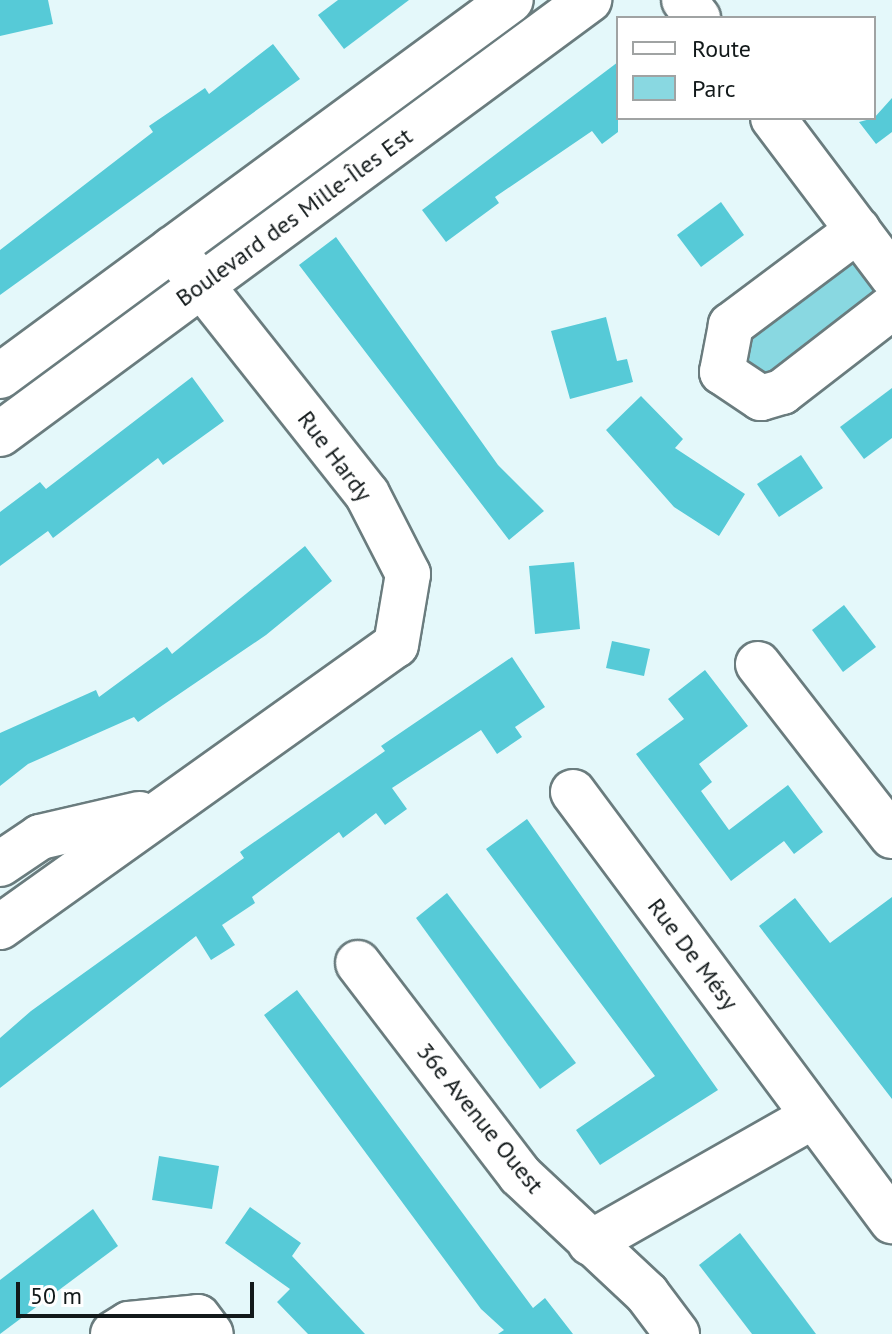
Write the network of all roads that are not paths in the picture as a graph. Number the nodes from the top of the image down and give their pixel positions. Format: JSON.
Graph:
{"nodes":[{"id":1,"x":511,"y":0,"type":"edge"},
{"id":2,"x":589,"y":0,"type":"edge"},
{"id":3,"x":684,"y":0,"type":"edge"},
{"id":4,"x":696,"y":16,"type":"edge"},
{"id":5,"x":775,"y":120,"type":"edge"},
{"id":6,"x":858,"y":230,"type":"junction"},
{"id":7,"x":173,"y":249,"type":"junction"},
{"id":8,"x":892,"y":276,"type":"edge"},
{"id":9,"x":201,"y":286,"type":"junction"},
{"id":10,"x":892,"y":307,"type":"edge"},
{"id":11,"x":0,"y":376,"type":"edge"},
{"id":12,"x":0,"y":434,"type":"edge"},
{"id":13,"x":758,"y":664,"type":"dead end"},
{"id":14,"x":573,"y":792,"type":"dead end"},
{"id":15,"x":155,"y":810,"type":"junction"},
{"id":16,"x":892,"y":836,"type":"edge"},
{"id":17,"x":0,"y":864,"type":"edge"},
{"id":18,"x":0,"y":927,"type":"edge"},
{"id":19,"x":358,"y":963,"type":"dead end"},
{"id":20,"x":814,"y":1116,"type":"junction"},
{"id":21,"x":892,"y":1221,"type":"edge"},
{"id":22,"x":590,"y":1243,"type":"junction"},
{"id":23,"x":113,"y":1334,"type":"edge"},
{"id":24,"x":211,"y":1334,"type":"edge"},
{"id":25,"x":677,"y":1334,"type":"edge"}],
"edges":[{"from":1,"to":7,"type":"street","name":"Boulevard des Mille-Îles Est"},
{"from":2,"to":9,"type":"street","name":"Boulevard des Mille-Îles Est"},
{"from":3,"to":4,"type":"street"},
{"from":5,"to":6,"type":"street"},
{"from":6,"to":8,"type":"street"},
{"from":6,"to":10,"type":"street"},
{"from":7,"to":9,"type":"street","name":"Rue Hardy"},
{"from":7,"to":11,"type":"street","name":"Boulevard des Mille-Îles Est"},
{"from":9,"to":12,"type":"street","name":"Boulevard des Mille-Îles Est"},
{"from":9,"to":15,"type":"street","name":"Rue Hardy"},
{"from":13,"to":16,"type":"street"},
{"from":14,"to":20,"type":"street","name":"Rue De Mésy"},
{"from":15,"to":17,"type":"street","name":"Rue Hardy"},
{"from":15,"to":18,"type":"street","name":"Rue Hardy"},
{"from":19,"to":22,"type":"street","name":"36e Avenue Ouest"},
{"from":20,"to":21,"type":"street","name":"Rue De Mésy"},
{"from":20,"to":22,"type":"street"},
{"from":22,"to":25,"type":"street","name":"36e Avenue Ouest"},
{"from":23,"to":24,"type":"street"}]}
